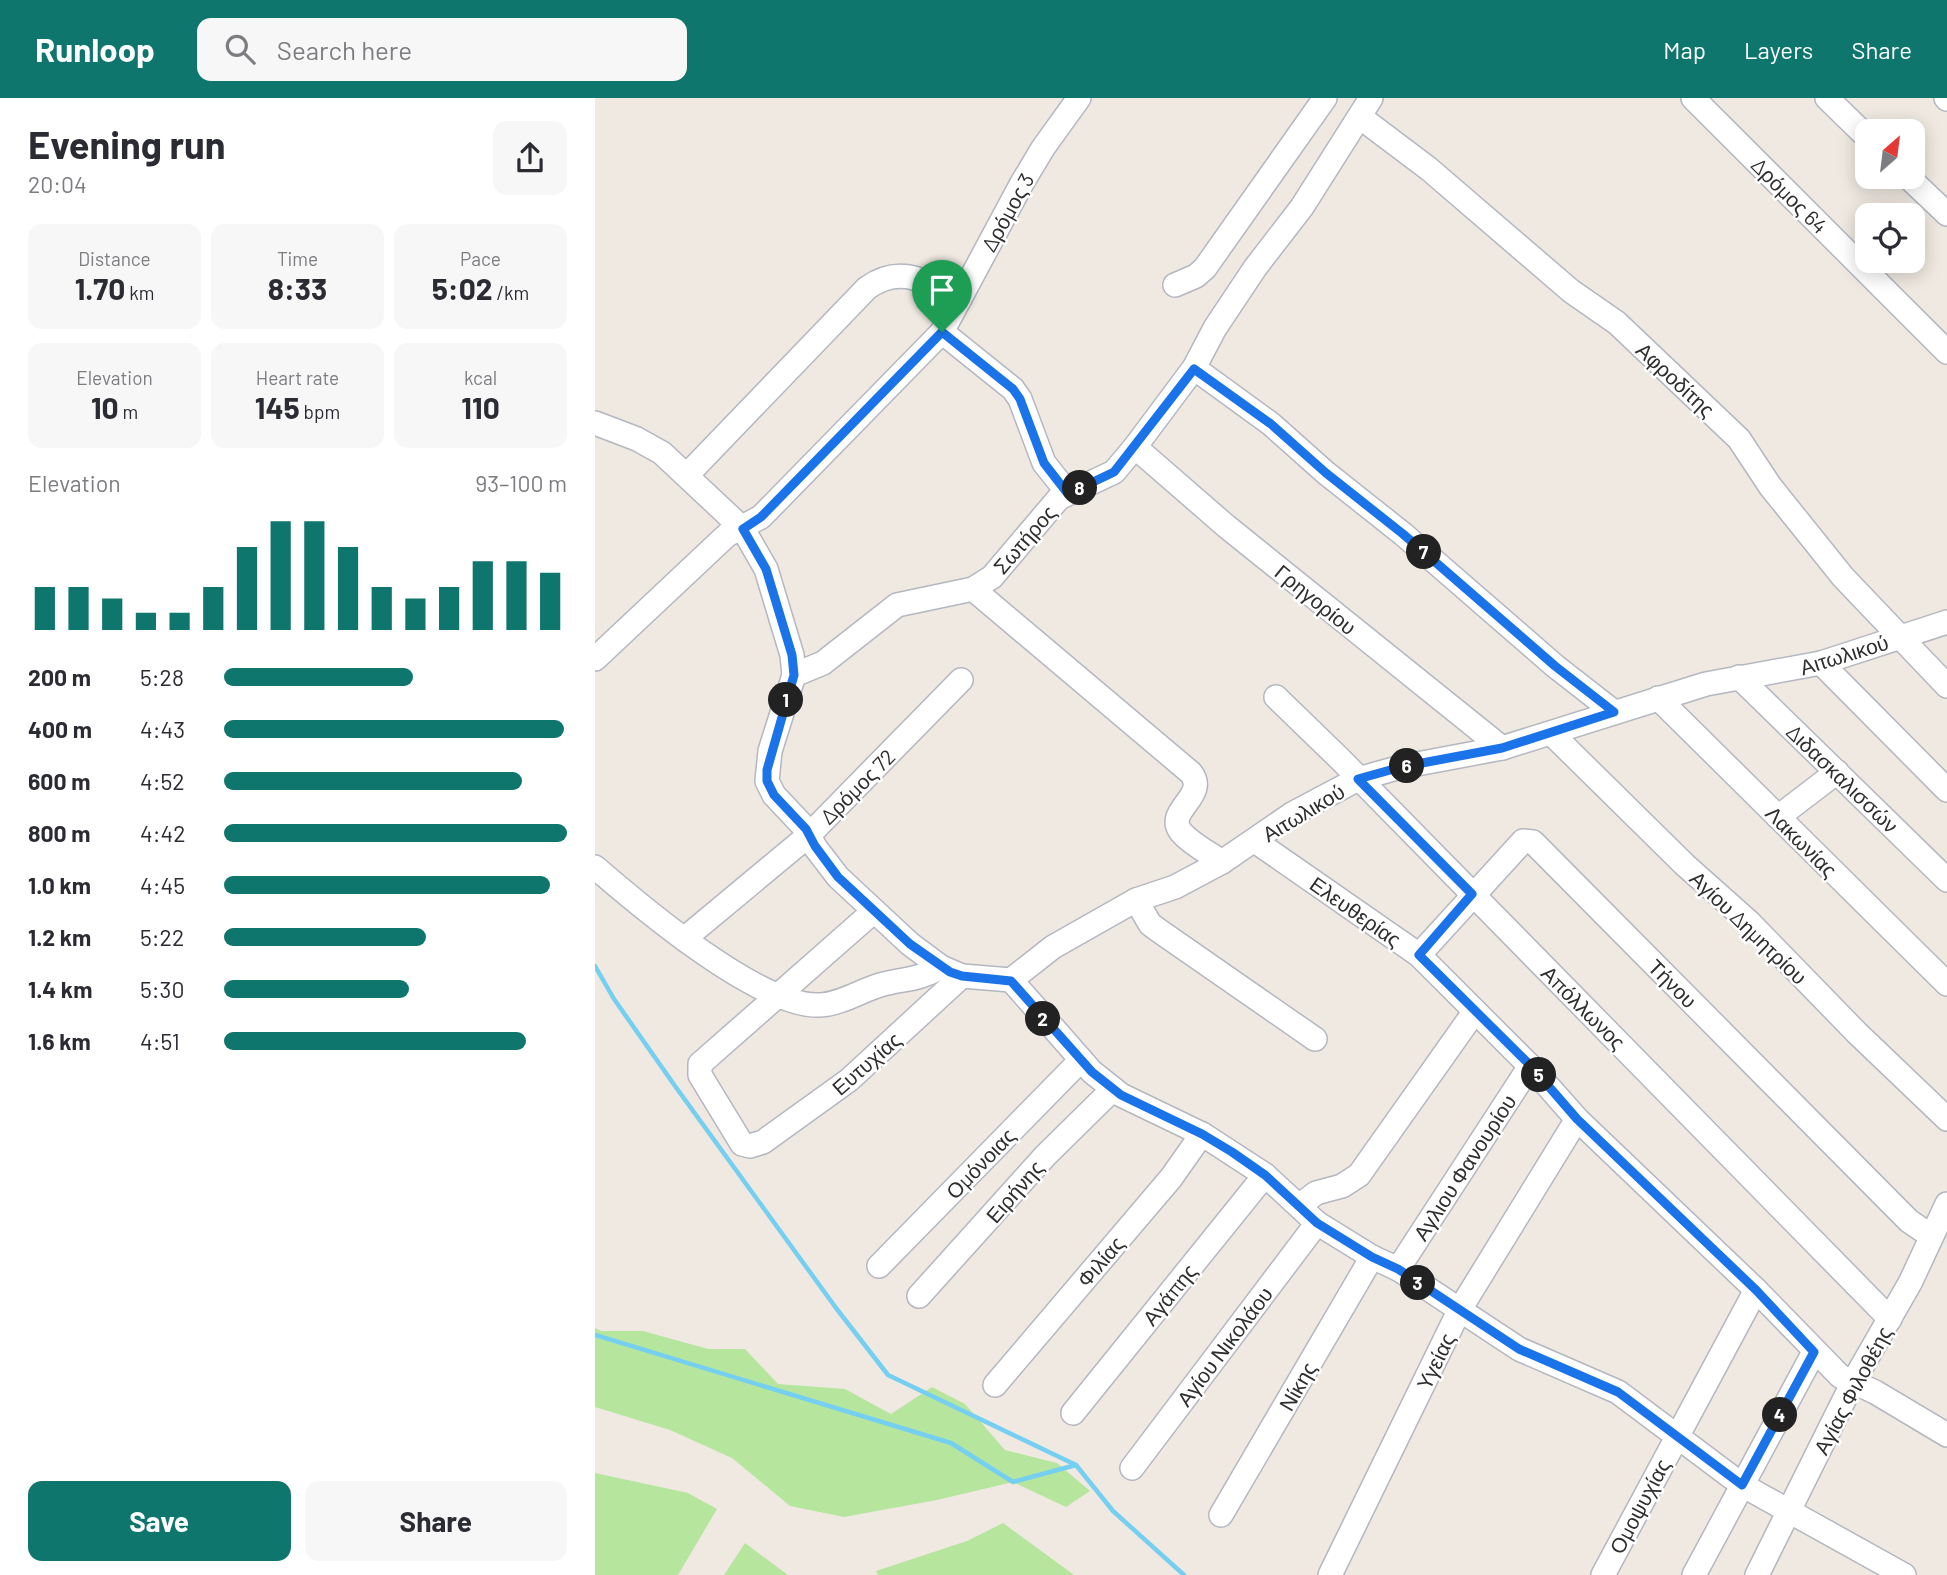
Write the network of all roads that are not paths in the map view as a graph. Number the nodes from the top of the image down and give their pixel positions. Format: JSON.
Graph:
{"nodes":[{"id":1,"x":1079,"y":98,"type":"edge"},
{"id":2,"x":1325,"y":98,"type":"edge"},
{"id":3,"x":1693,"y":98,"type":"edge"},
{"id":4,"x":1827,"y":98,"type":"edge"},
{"id":5,"x":1366,"y":108,"type":"edge"},
{"id":6,"x":1855,"y":125,"type":"edge"},
{"id":7,"x":1921,"y":189,"type":"edge"},
{"id":8,"x":1947,"y":214,"type":"edge"},
{"id":9,"x":1175,"y":285,"type":"dead end"},
{"id":10,"x":960,"y":299,"type":"junction"},
{"id":11,"x":942,"y":332,"type":"junction"},
{"id":12,"x":1947,"y":352,"type":"edge"},
{"id":13,"x":1194,"y":369,"type":"junction"},
{"id":14,"x":595,"y":424,"type":"edge"},
{"id":15,"x":1135,"y":447,"type":"junction"},
{"id":16,"x":688,"y":474,"type":"junction"},
{"id":17,"x":1068,"y":494,"type":"junction"},
{"id":18,"x":738,"y":531,"type":"junction"},
{"id":19,"x":973,"y":589,"type":"junction"},
{"id":20,"x":1947,"y":622,"type":"edge"},
{"id":21,"x":1899,"y":637,"type":"junction"},
{"id":22,"x":595,"y":659,"type":"edge"},
{"id":23,"x":1821,"y":663,"type":"junction"},
{"id":24,"x":794,"y":675,"type":"junction"},
{"id":25,"x":1739,"y":677,"type":"junction"},
{"id":26,"x":961,"y":680,"type":"dead end"},
{"id":27,"x":1947,"y":686,"type":"edge"},
{"id":28,"x":1276,"y":697,"type":"dead end"},
{"id":29,"x":1658,"y":698,"type":"junction"},
{"id":30,"x":1614,"y":712,"type":"junction"},
{"id":31,"x":1552,"y":734,"type":"junction"},
{"id":32,"x":1502,"y":748,"type":"junction"},
{"id":33,"x":1837,"y":772,"type":"junction"},
{"id":34,"x":1358,"y":779,"type":"junction"},
{"id":35,"x":1947,"y":790,"type":"edge"},
{"id":36,"x":1778,"y":817,"type":"junction"},
{"id":37,"x":809,"y":835,"type":"junction"},
{"id":38,"x":1255,"y":841,"type":"junction"},
{"id":39,"x":1222,"y":862,"type":"junction"},
{"id":40,"x":595,"y":867,"type":"edge"},
{"id":41,"x":1947,"y":880,"type":"edge"},
{"id":42,"x":1472,"y":894,"type":"junction"},
{"id":43,"x":1136,"y":900,"type":"junction"},
{"id":44,"x":874,"y":911,"type":"junction"},
{"id":45,"x":684,"y":939,"type":"junction"},
{"id":46,"x":1419,"y":955,"type":"junction"},
{"id":47,"x":952,"y":971,"type":"junction"},
{"id":48,"x":1011,"y":981,"type":"junction"},
{"id":49,"x":1947,"y":984,"type":"edge"},
{"id":50,"x":778,"y":996,"type":"junction"},
{"id":51,"x":1475,"y":1011,"type":"junction"},
{"id":52,"x":1315,"y":1039,"type":"dead end"},
{"id":53,"x":1081,"y":1060,"type":"junction"},
{"id":54,"x":1531,"y":1066,"type":"junction"},
{"id":55,"x":1113,"y":1089,"type":"junction"},
{"id":56,"x":1577,"y":1119,"type":"junction"},
{"id":57,"x":1947,"y":1119,"type":"edge"},
{"id":58,"x":1202,"y":1134,"type":"junction"},
{"id":59,"x":1265,"y":1175,"type":"junction"},
{"id":60,"x":1947,"y":1204,"type":"edge"},
{"id":61,"x":1299,"y":1206,"type":"junction"},
{"id":62,"x":1317,"y":1223,"type":"junction"},
{"id":63,"x":1931,"y":1236,"type":"junction"},
{"id":64,"x":1372,"y":1257,"type":"junction"},
{"id":65,"x":879,"y":1266,"type":"dead end"},
{"id":66,"x":1398,"y":1269,"type":"junction"},
{"id":67,"x":1756,"y":1290,"type":"junction"},
{"id":68,"x":919,"y":1296,"type":"dead end"},
{"id":69,"x":1459,"y":1311,"type":"junction"},
{"id":70,"x":1890,"y":1319,"type":"junction"},
{"id":71,"x":1814,"y":1352,"type":"junction"},
{"id":72,"x":1853,"y":1382,"type":"junction"},
{"id":73,"x":995,"y":1385,"type":"dead end"},
{"id":74,"x":1073,"y":1413,"type":"dead end"},
{"id":75,"x":1947,"y":1435,"type":"edge"},
{"id":76,"x":1675,"y":1437,"type":"junction"},
{"id":77,"x":1132,"y":1468,"type":"dead end"},
{"id":78,"x":1742,"y":1485,"type":"junction"},
{"id":79,"x":1789,"y":1513,"type":"junction"},
{"id":80,"x":1221,"y":1515,"type":"dead end"},
{"id":81,"x":1330,"y":1575,"type":"edge"},
{"id":82,"x":1603,"y":1575,"type":"edge"},
{"id":83,"x":1694,"y":1575,"type":"edge"},
{"id":84,"x":1757,"y":1575,"type":"edge"},
{"id":85,"x":1903,"y":1575,"type":"edge"}],
"edges":[{"from":1,"to":10,"type":"street","name":"Δρόμος 3"},
{"from":2,"to":9,"type":"street"},
{"from":3,"to":12,"type":"street","name":"Δρόμος 64"},
{"from":4,"to":6,"type":"street"},
{"from":5,"to":13,"type":"street","name":"Σωτήρος"},
{"from":5,"to":21,"type":"street","name":"Αφροδίτης"},
{"from":7,"to":8,"type":"street"},
{"from":10,"to":11,"type":"street","name":"Δρόμος 3"},
{"from":10,"to":16,"type":"street"},
{"from":11,"to":17,"type":"street"},
{"from":11,"to":18,"type":"street","name":"Δρόμος 3"},
{"from":13,"to":15,"type":"street","name":"Σωτήρος"},
{"from":13,"to":30,"type":"street"},
{"from":14,"to":16,"type":"street"},
{"from":15,"to":17,"type":"street","name":"Σωτήρος"},
{"from":15,"to":32,"type":"street","name":"Γρηγορίου"},
{"from":16,"to":18,"type":"street"},
{"from":17,"to":19,"type":"street","name":"Σωτήρος"},
{"from":18,"to":22,"type":"street","name":"Δρόμος 3"},
{"from":18,"to":24,"type":"street"},
{"from":19,"to":24,"type":"street","name":"Σωτήρος"},
{"from":19,"to":39,"type":"street"},
{"from":20,"to":21,"type":"street","name":"Αιτωλικού"},
{"from":21,"to":23,"type":"street","name":"Αιτωλικού"},
{"from":21,"to":27,"type":"street","name":"Αφροδίτης"},
{"from":23,"to":25,"type":"street","name":"Αιτωλικού"},
{"from":23,"to":35,"type":"street"},
{"from":24,"to":37,"type":"street"},
{"from":25,"to":29,"type":"street","name":"Αιτωλικού"},
{"from":25,"to":33,"type":"street","name":"Διδασκαλισσών"},
{"from":26,"to":37,"type":"street","name":"Δρόμος 72"},
{"from":28,"to":34,"type":"street","name":"Απόλλωνος"},
{"from":29,"to":30,"type":"street","name":"Αιτωλικού"},
{"from":29,"to":36,"type":"street","name":"Λακωνίας"},
{"from":30,"to":31,"type":"street","name":"Αιτωλικού"},
{"from":31,"to":32,"type":"street","name":"Αιτωλικού"},
{"from":31,"to":57,"type":"street","name":"Αγίου Δημητρίου"},
{"from":32,"to":34,"type":"street","name":"Αιτωλικού"},
{"from":33,"to":36,"type":"street"},
{"from":33,"to":41,"type":"street","name":"Διδασκαλισσών"},
{"from":34,"to":38,"type":"street","name":"Αιτωλικού"},
{"from":34,"to":42,"type":"street","name":"Απόλλωνος"},
{"from":36,"to":49,"type":"street","name":"Λακωνίας"},
{"from":37,"to":44,"type":"street"},
{"from":37,"to":45,"type":"street","name":"Δρόμος 72"},
{"from":38,"to":39,"type":"street","name":"Αιτωλικού"},
{"from":38,"to":46,"type":"street","name":"Ελευθερίας"},
{"from":39,"to":43,"type":"street","name":"Αιτωλικού"},
{"from":40,"to":45,"type":"street"},
{"from":42,"to":46,"type":"street","name":"Τήνου"},
{"from":42,"to":63,"type":"street","name":"Τήνου"},
{"from":42,"to":70,"type":"street","name":"Απόλλωνος"},
{"from":43,"to":48,"type":"street","name":"Αιτωλικού"},
{"from":43,"to":52,"type":"street"},
{"from":44,"to":47,"type":"street"},
{"from":44,"to":50,"type":"street"},
{"from":45,"to":50,"type":"street"},
{"from":46,"to":51,"type":"street","name":"Ελευθερίας"},
{"from":47,"to":48,"type":"street"},
{"from":47,"to":50,"type":"street"},
{"from":47,"to":50,"type":"street","name":"Ευτυχίας"},
{"from":48,"to":53,"type":"street"},
{"from":51,"to":54,"type":"street","name":"Ελευθερίας"},
{"from":51,"to":61,"type":"street"},
{"from":53,"to":55,"type":"street"},
{"from":53,"to":65,"type":"street","name":"Ομόνοιας"},
{"from":54,"to":56,"type":"street","name":"Ελευθερίας"},
{"from":54,"to":66,"type":"street","name":"Αγλιου Φανουρίου"},
{"from":55,"to":58,"type":"street"},
{"from":55,"to":68,"type":"street","name":"Ειρήνης"},
{"from":56,"to":67,"type":"street","name":"Ελευθερίας"},
{"from":56,"to":69,"type":"street","name":"Υγείας"},
{"from":58,"to":59,"type":"street"},
{"from":58,"to":73,"type":"street","name":"Φιλίας"},
{"from":59,"to":61,"type":"street"},
{"from":59,"to":74,"type":"street","name":"Αγάπης"},
{"from":60,"to":63,"type":"street","name":"Αγίας Φιλοθέης"},
{"from":61,"to":62,"type":"street"},
{"from":62,"to":64,"type":"street"},
{"from":62,"to":77,"type":"street","name":"Αγίου Νικολάου"},
{"from":63,"to":70,"type":"street","name":"Αγίας Φιλοθέης"},
{"from":64,"to":66,"type":"street"},
{"from":64,"to":80,"type":"street","name":"Νίκης"},
{"from":66,"to":69,"type":"street"},
{"from":67,"to":71,"type":"street","name":"Ελευθερίας"},
{"from":67,"to":76,"type":"street","name":"Ομοψυχίας"},
{"from":69,"to":76,"type":"street"},
{"from":69,"to":81,"type":"street","name":"Υγείας"},
{"from":70,"to":72,"type":"street","name":"Αγίας Φιλοθέης"},
{"from":71,"to":72,"type":"street","name":"Ελευθερίας"},
{"from":71,"to":78,"type":"street"},
{"from":72,"to":75,"type":"street","name":"Ελευθερίας"},
{"from":72,"to":79,"type":"street","name":"Αγίας Φιλοθέης"},
{"from":76,"to":78,"type":"street"},
{"from":76,"to":82,"type":"street","name":"Ομοψυχίας"},
{"from":78,"to":79,"type":"street"},
{"from":78,"to":83,"type":"street"},
{"from":79,"to":84,"type":"street","name":"Αγίας Φιλοθέης"},
{"from":79,"to":85,"type":"street"}]}
